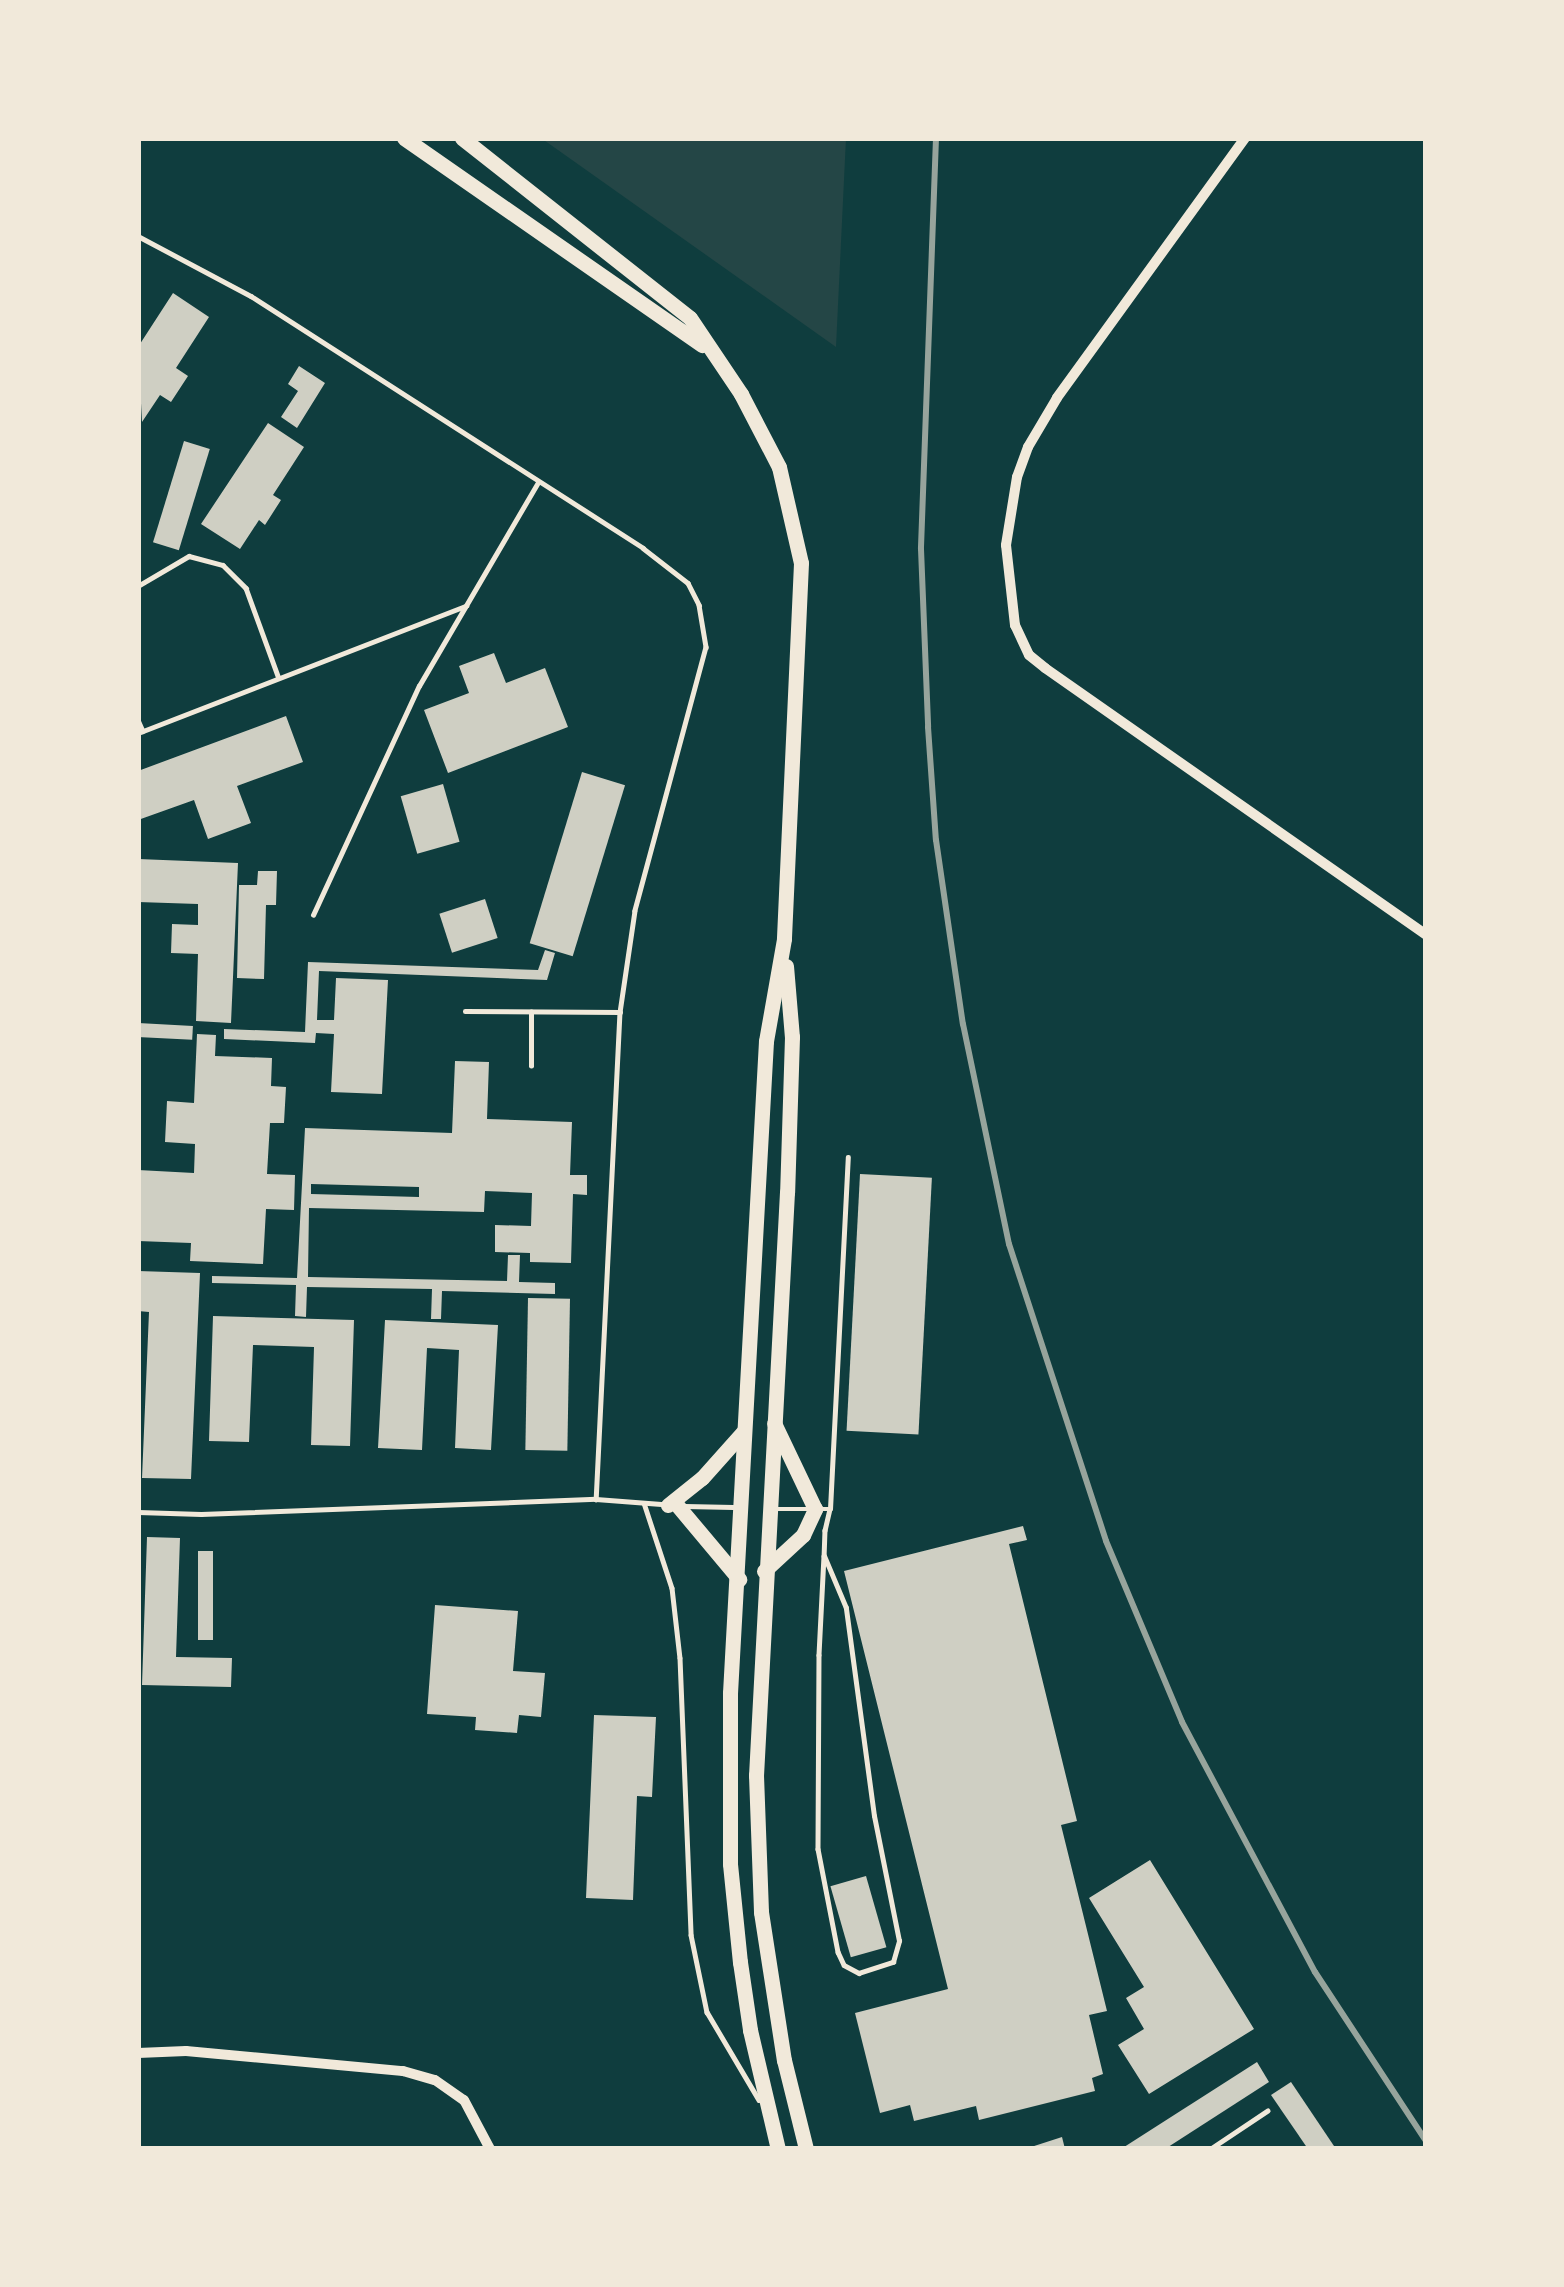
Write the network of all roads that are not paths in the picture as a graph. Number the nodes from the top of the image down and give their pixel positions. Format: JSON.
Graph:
{"nodes":[{"id":1,"x":404,"y":138,"type":"edge"},
{"id":2,"x":462,"y":138,"type":"edge"},
{"id":3,"x":1245,"y":138,"type":"edge"},
{"id":4,"x":138,"y":236,"type":"edge"},
{"id":5,"x":705,"y":347,"type":"junction"},
{"id":6,"x":538,"y":484,"type":"junction"},
{"id":7,"x":138,"y":586,"type":"edge"},
{"id":8,"x":466,"y":606,"type":"junction"},
{"id":9,"x":278,"y":678,"type":"junction"},
{"id":10,"x":138,"y":720,"type":"edge"},
{"id":11,"x":141,"y":732,"type":"edge"},
{"id":12,"x":313,"y":915,"type":"dead end"},
{"id":13,"x":1426,"y":935,"type":"edge"},
{"id":14,"x":784,"y":939,"type":"junction"},
{"id":15,"x":465,"y":1011,"type":"dead end"},
{"id":16,"x":531,"y":1012,"type":"junction"},
{"id":17,"x":620,"y":1012,"type":"junction"},
{"id":18,"x":531,"y":1066,"type":"dead end"},
{"id":19,"x":848,"y":1157,"type":"dead end"},
{"id":20,"x":772,"y":1418,"type":"junction"},
{"id":21,"x":743,"y":1431,"type":"junction"},
{"id":22,"x":596,"y":1499,"type":"junction"},
{"id":23,"x":644,"y":1503,"type":"junction"},
{"id":24,"x":673,"y":1505,"type":"junction"},
{"id":25,"x":740,"y":1507,"type":"junction"},
{"id":26,"x":770,"y":1509,"type":"junction"},
{"id":27,"x":823,"y":1509,"type":"junction"},
{"id":28,"x":138,"y":1512,"type":"edge"},
{"id":29,"x":824,"y":1556,"type":"junction"},
{"id":30,"x":764,"y":1571,"type":"junction"},
{"id":31,"x":739,"y":1579,"type":"junction"},
{"id":32,"x":138,"y":2053,"type":"edge"},
{"id":33,"x":1267,"y":2111,"type":"dead end"},
{"id":34,"x":771,"y":2120,"type":"junction"},
{"id":35,"x":490,"y":2149,"type":"edge"},
{"id":36,"x":778,"y":2149,"type":"edge"},
{"id":37,"x":806,"y":2149,"type":"edge"},
{"id":38,"x":1210,"y":2149,"type":"edge"}],
"edges":[{"from":1,"to":5,"type":"main road"},
{"from":2,"to":5,"type":"main road"},
{"from":3,"to":13,"type":"street"},
{"from":4,"to":6,"type":"lane"},
{"from":5,"to":14,"type":"main road"},
{"from":6,"to":8,"type":"lane"},
{"from":6,"to":17,"type":"lane"},
{"from":7,"to":9,"type":"lane"},
{"from":8,"to":9,"type":"lane"},
{"from":8,"to":12,"type":"lane"},
{"from":9,"to":11,"type":"lane"},
{"from":10,"to":11,"type":"lane"},
{"from":14,"to":20,"type":"main road"},
{"from":14,"to":21,"type":"main road"},
{"from":15,"to":16,"type":"lane"},
{"from":16,"to":17,"type":"lane"},
{"from":16,"to":18,"type":"lane"},
{"from":17,"to":22,"type":"lane"},
{"from":19,"to":27,"type":"lane"},
{"from":20,"to":26,"type":"main road"},
{"from":20,"to":27,"type":"main road"},
{"from":21,"to":24,"type":"main road"},
{"from":21,"to":25,"type":"main road"},
{"from":22,"to":23,"type":"lane"},
{"from":22,"to":28,"type":"lane"},
{"from":23,"to":24,"type":"lane"},
{"from":23,"to":34,"type":"lane"},
{"from":24,"to":25,"type":"lane"},
{"from":24,"to":31,"type":"main road"},
{"from":25,"to":26,"type":"lane"},
{"from":25,"to":31,"type":"main road"},
{"from":26,"to":27,"type":"lane"},
{"from":26,"to":30,"type":"main road"},
{"from":27,"to":29,"type":"lane"},
{"from":27,"to":30,"type":"main road"},
{"from":29,"to":29,"type":"lane"},
{"from":30,"to":37,"type":"main road"},
{"from":31,"to":34,"type":"main road"},
{"from":32,"to":35,"type":"street"},
{"from":33,"to":38,"type":"lane"},
{"from":34,"to":36,"type":"main road"}]}
